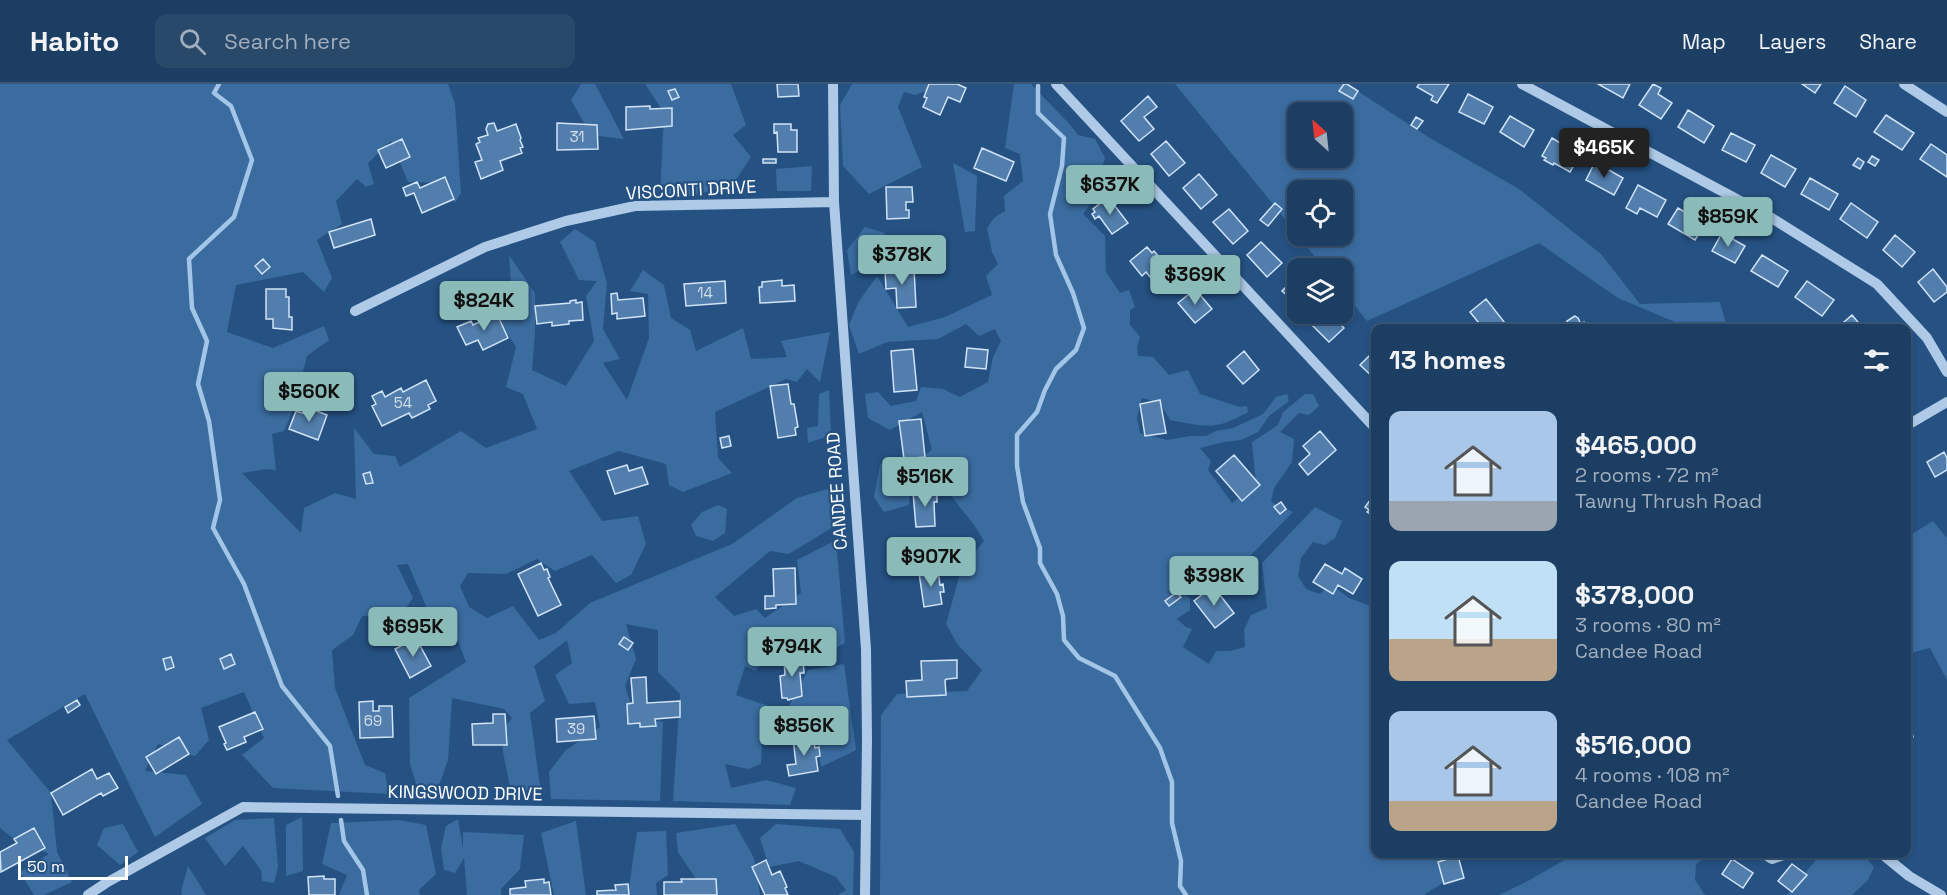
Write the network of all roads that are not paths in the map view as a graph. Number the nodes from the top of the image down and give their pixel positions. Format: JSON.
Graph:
{"nodes":[{"id":1,"x":833,"y":84,"type":"edge"},
{"id":2,"x":1056,"y":84,"type":"edge"},
{"id":3,"x":1522,"y":84,"type":"edge"},
{"id":4,"x":1904,"y":84,"type":"edge"},
{"id":5,"x":1947,"y":112,"type":"edge"},
{"id":6,"x":834,"y":202,"type":"junction"},
{"id":7,"x":355,"y":311,"type":"dead end"},
{"id":8,"x":1947,"y":372,"type":"edge"},
{"id":9,"x":1947,"y":402,"type":"edge"},
{"id":10,"x":1911,"y":423,"type":"edge"},
{"id":11,"x":1371,"y":424,"type":"edge"},
{"id":12,"x":865,"y":815,"type":"junction"},
{"id":13,"x":1886,"y":858,"type":"edge"},
{"id":14,"x":88,"y":895,"type":"edge"},
{"id":15,"x":865,"y":895,"type":"edge"},
{"id":16,"x":1941,"y":895,"type":"edge"}],
"edges":[{"from":1,"to":6,"type":"street","name":"CANDEE ROAD"},
{"from":2,"to":11,"type":"street"},
{"from":3,"to":8,"type":"street"},
{"from":4,"to":5,"type":"street"},
{"from":6,"to":7,"type":"street","name":"VISCONTI DRIVE"},
{"from":6,"to":12,"type":"street","name":"CANDEE ROAD"},
{"from":9,"to":10,"type":"street"},
{"from":12,"to":14,"type":"street","name":"KINGSWOOD DRIVE"},
{"from":12,"to":15,"type":"street","name":"CANDEE ROAD"},
{"from":13,"to":16,"type":"street"}]}
